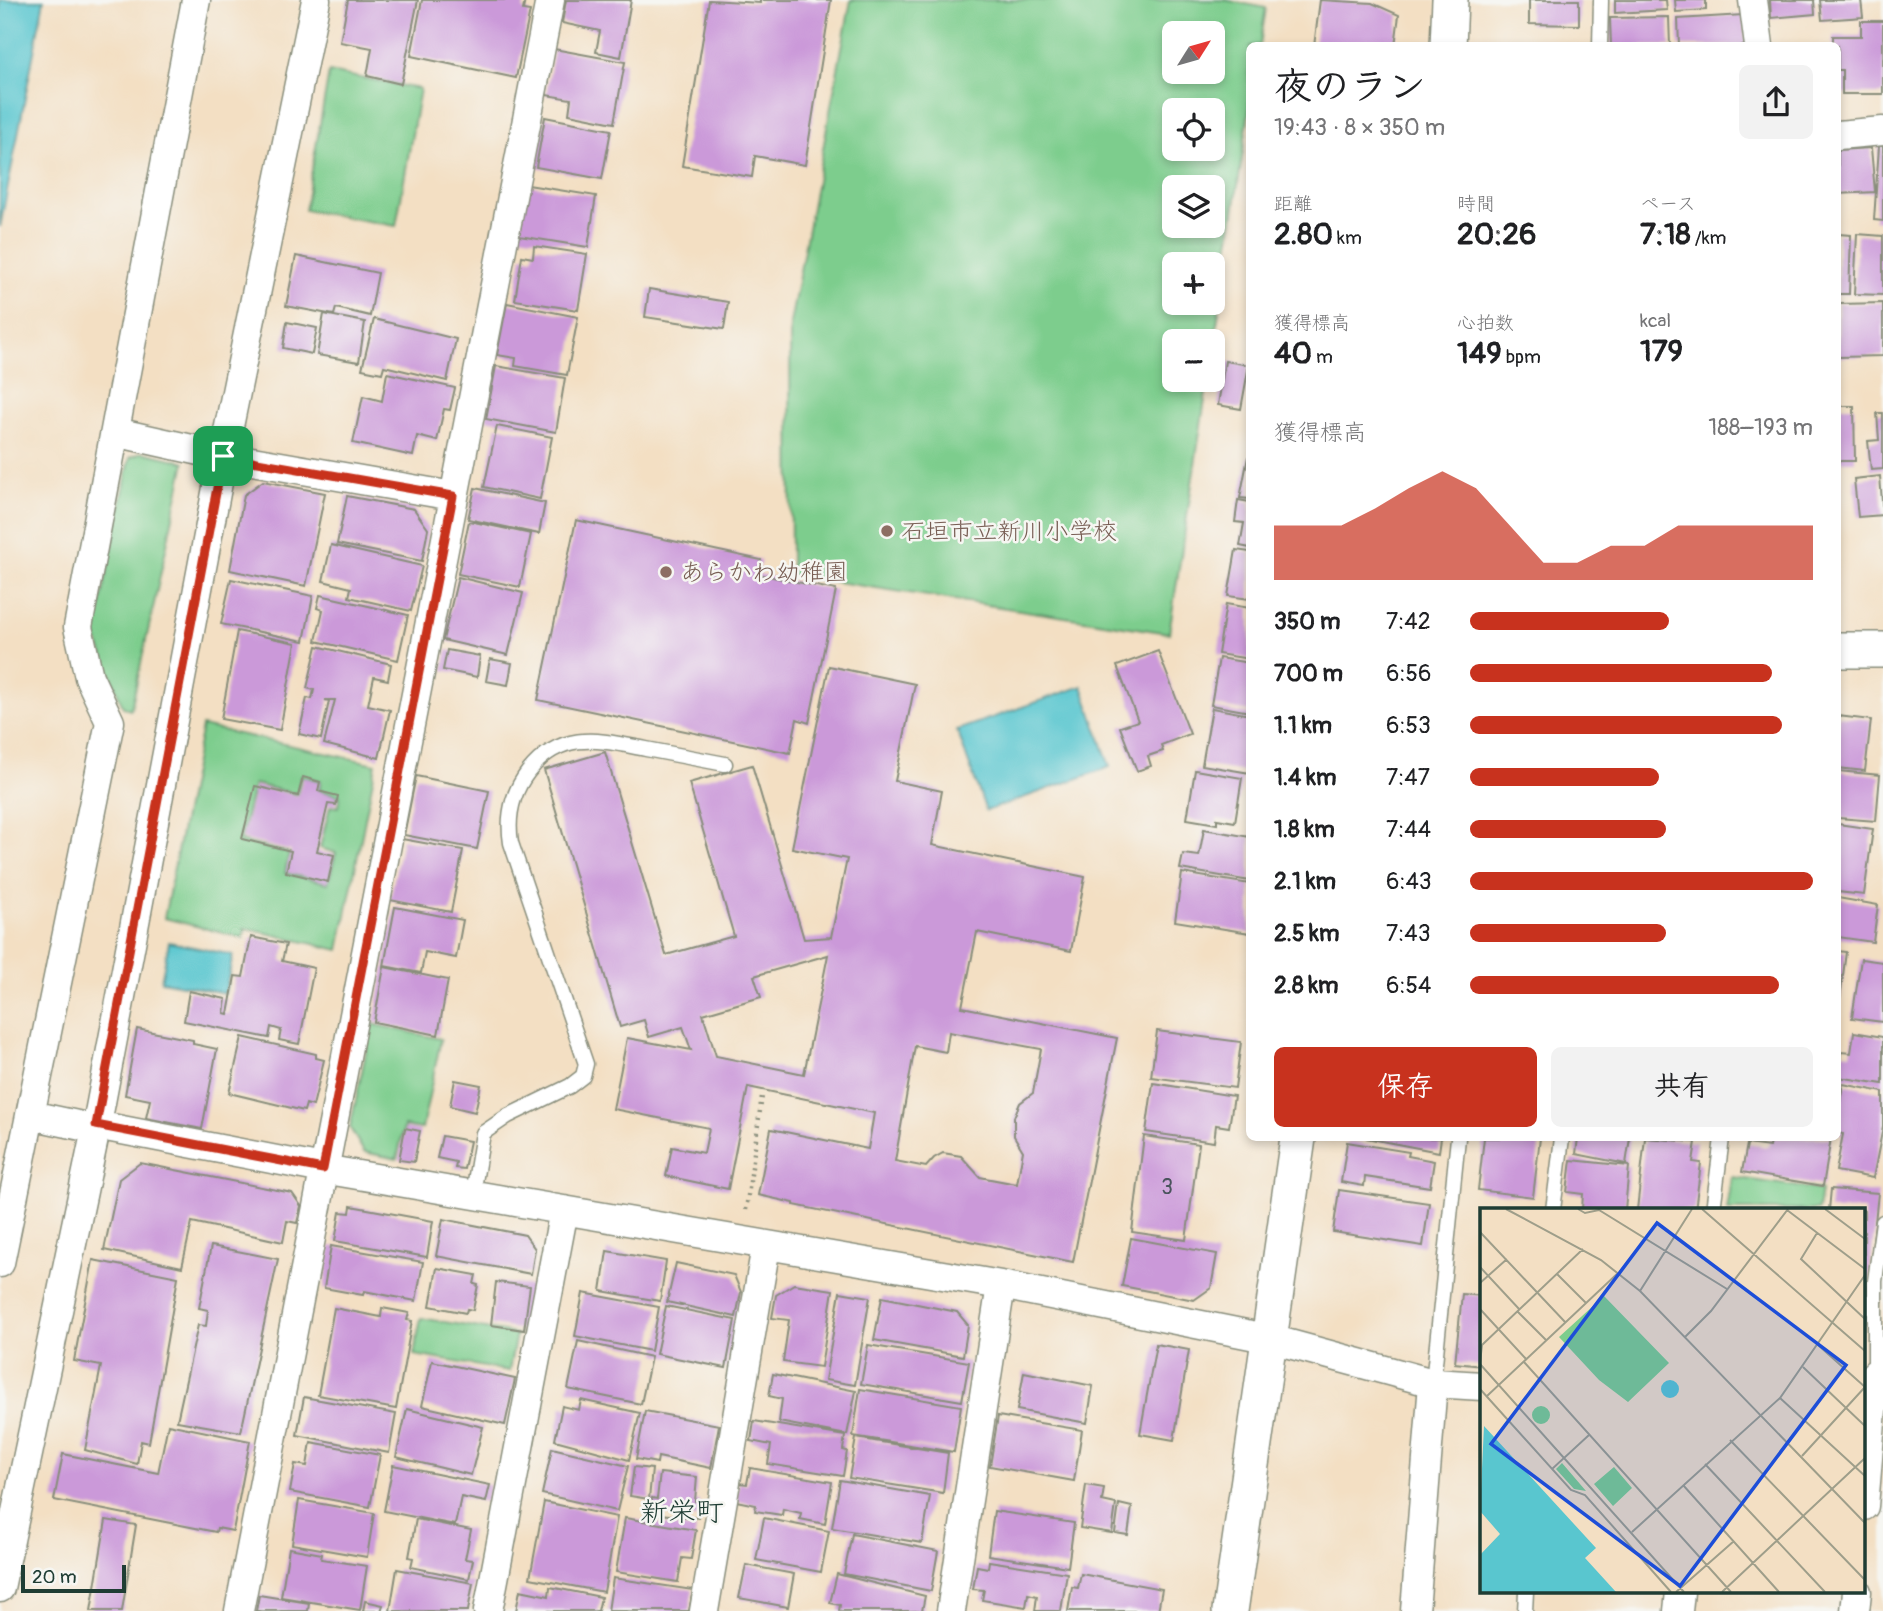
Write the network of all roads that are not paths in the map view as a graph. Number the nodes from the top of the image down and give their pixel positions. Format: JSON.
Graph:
{"nodes":[{"id":1,"x":196,"y":0,"type":"edge"},
{"id":2,"x":316,"y":0,"type":"edge"},
{"id":3,"x":550,"y":0,"type":"edge"},
{"id":4,"x":1450,"y":0,"type":"edge"},
{"id":5,"x":1601,"y":0,"type":"edge"},
{"id":6,"x":1753,"y":0,"type":"edge"},
{"id":7,"x":1447,"y":42,"type":"edge"},
{"id":8,"x":1600,"y":42,"type":"edge"},
{"id":9,"x":1758,"y":42,"type":"edge"},
{"id":10,"x":1883,"y":131,"type":"edge"},
{"id":11,"x":1841,"y":135,"type":"edge"},
{"id":12,"x":115,"y":432,"type":"junction"},
{"id":13,"x":223,"y":456,"type":"junction"},
{"id":14,"x":453,"y":496,"type":"junction"},
{"id":15,"x":1841,"y":650,"type":"edge"},
{"id":16,"x":1883,"y":650,"type":"edge"},
{"id":17,"x":726,"y":764,"type":"dead end"},
{"id":18,"x":30,"y":1115,"type":"junction"},
{"id":19,"x":96,"y":1127,"type":"junction"},
{"id":20,"x":1298,"y":1141,"type":"edge"},
{"id":21,"x":1458,"y":1141,"type":"edge"},
{"id":22,"x":1562,"y":1141,"type":"edge"},
{"id":23,"x":1722,"y":1141,"type":"edge"},
{"id":24,"x":323,"y":1169,"type":"junction"},
{"id":25,"x":473,"y":1194,"type":"junction"},
{"id":26,"x":580,"y":1208,"type":"junction"},
{"id":27,"x":1553,"y":1208,"type":"edge"},
{"id":28,"x":1713,"y":1208,"type":"edge"},
{"id":29,"x":1883,"y":1222,"type":"edge"},
{"id":30,"x":766,"y":1246,"type":"junction"},
{"id":31,"x":0,"y":1263,"type":"edge"},
{"id":32,"x":1000,"y":1285,"type":"junction"},
{"id":33,"x":1271,"y":1339,"type":"junction"},
{"id":34,"x":1874,"y":1374,"type":"edge"},
{"id":35,"x":1433,"y":1383,"type":"junction"},
{"id":36,"x":1480,"y":1386,"type":"edge"},
{"id":37,"x":1866,"y":1480,"type":"edge"},
{"id":38,"x":0,"y":1588,"type":"edge"},
{"id":39,"x":239,"y":1611,"type":"edge"},
{"id":40,"x":488,"y":1611,"type":"edge"},
{"id":41,"x":704,"y":1611,"type":"edge"},
{"id":42,"x":950,"y":1611,"type":"edge"},
{"id":43,"x":1230,"y":1611,"type":"edge"},
{"id":44,"x":1415,"y":1611,"type":"edge"}],
"edges":[{"from":1,"to":12,"type":"street"},
{"from":2,"to":13,"type":"street"},
{"from":3,"to":14,"type":"street"},
{"from":4,"to":7,"type":"street"},
{"from":5,"to":8,"type":"lane"},
{"from":6,"to":9,"type":"street"},
{"from":10,"to":11,"type":"street"},
{"from":12,"to":13,"type":"street"},
{"from":12,"to":18,"type":"street"},
{"from":13,"to":14,"type":"street"},
{"from":13,"to":19,"type":"street"},
{"from":14,"to":24,"type":"street"},
{"from":15,"to":16,"type":"street"},
{"from":17,"to":25,"type":"lane"},
{"from":18,"to":19,"type":"street"},
{"from":18,"to":31,"type":"street"},
{"from":19,"to":24,"type":"street"},
{"from":19,"to":38,"type":"street"},
{"from":20,"to":33,"type":"street"},
{"from":21,"to":35,"type":"lane"},
{"from":22,"to":27,"type":"lane"},
{"from":23,"to":28,"type":"lane"},
{"from":24,"to":25,"type":"street"},
{"from":24,"to":39,"type":"street"},
{"from":25,"to":26,"type":"street"},
{"from":26,"to":30,"type":"street"},
{"from":26,"to":40,"type":"street"},
{"from":29,"to":34,"type":"lane"},
{"from":30,"to":32,"type":"street"},
{"from":30,"to":41,"type":"street"},
{"from":32,"to":33,"type":"street"},
{"from":32,"to":42,"type":"street"},
{"from":33,"to":35,"type":"street"},
{"from":33,"to":43,"type":"street"},
{"from":34,"to":37,"type":"street"},
{"from":35,"to":36,"type":"street"},
{"from":35,"to":44,"type":"street"}]}
